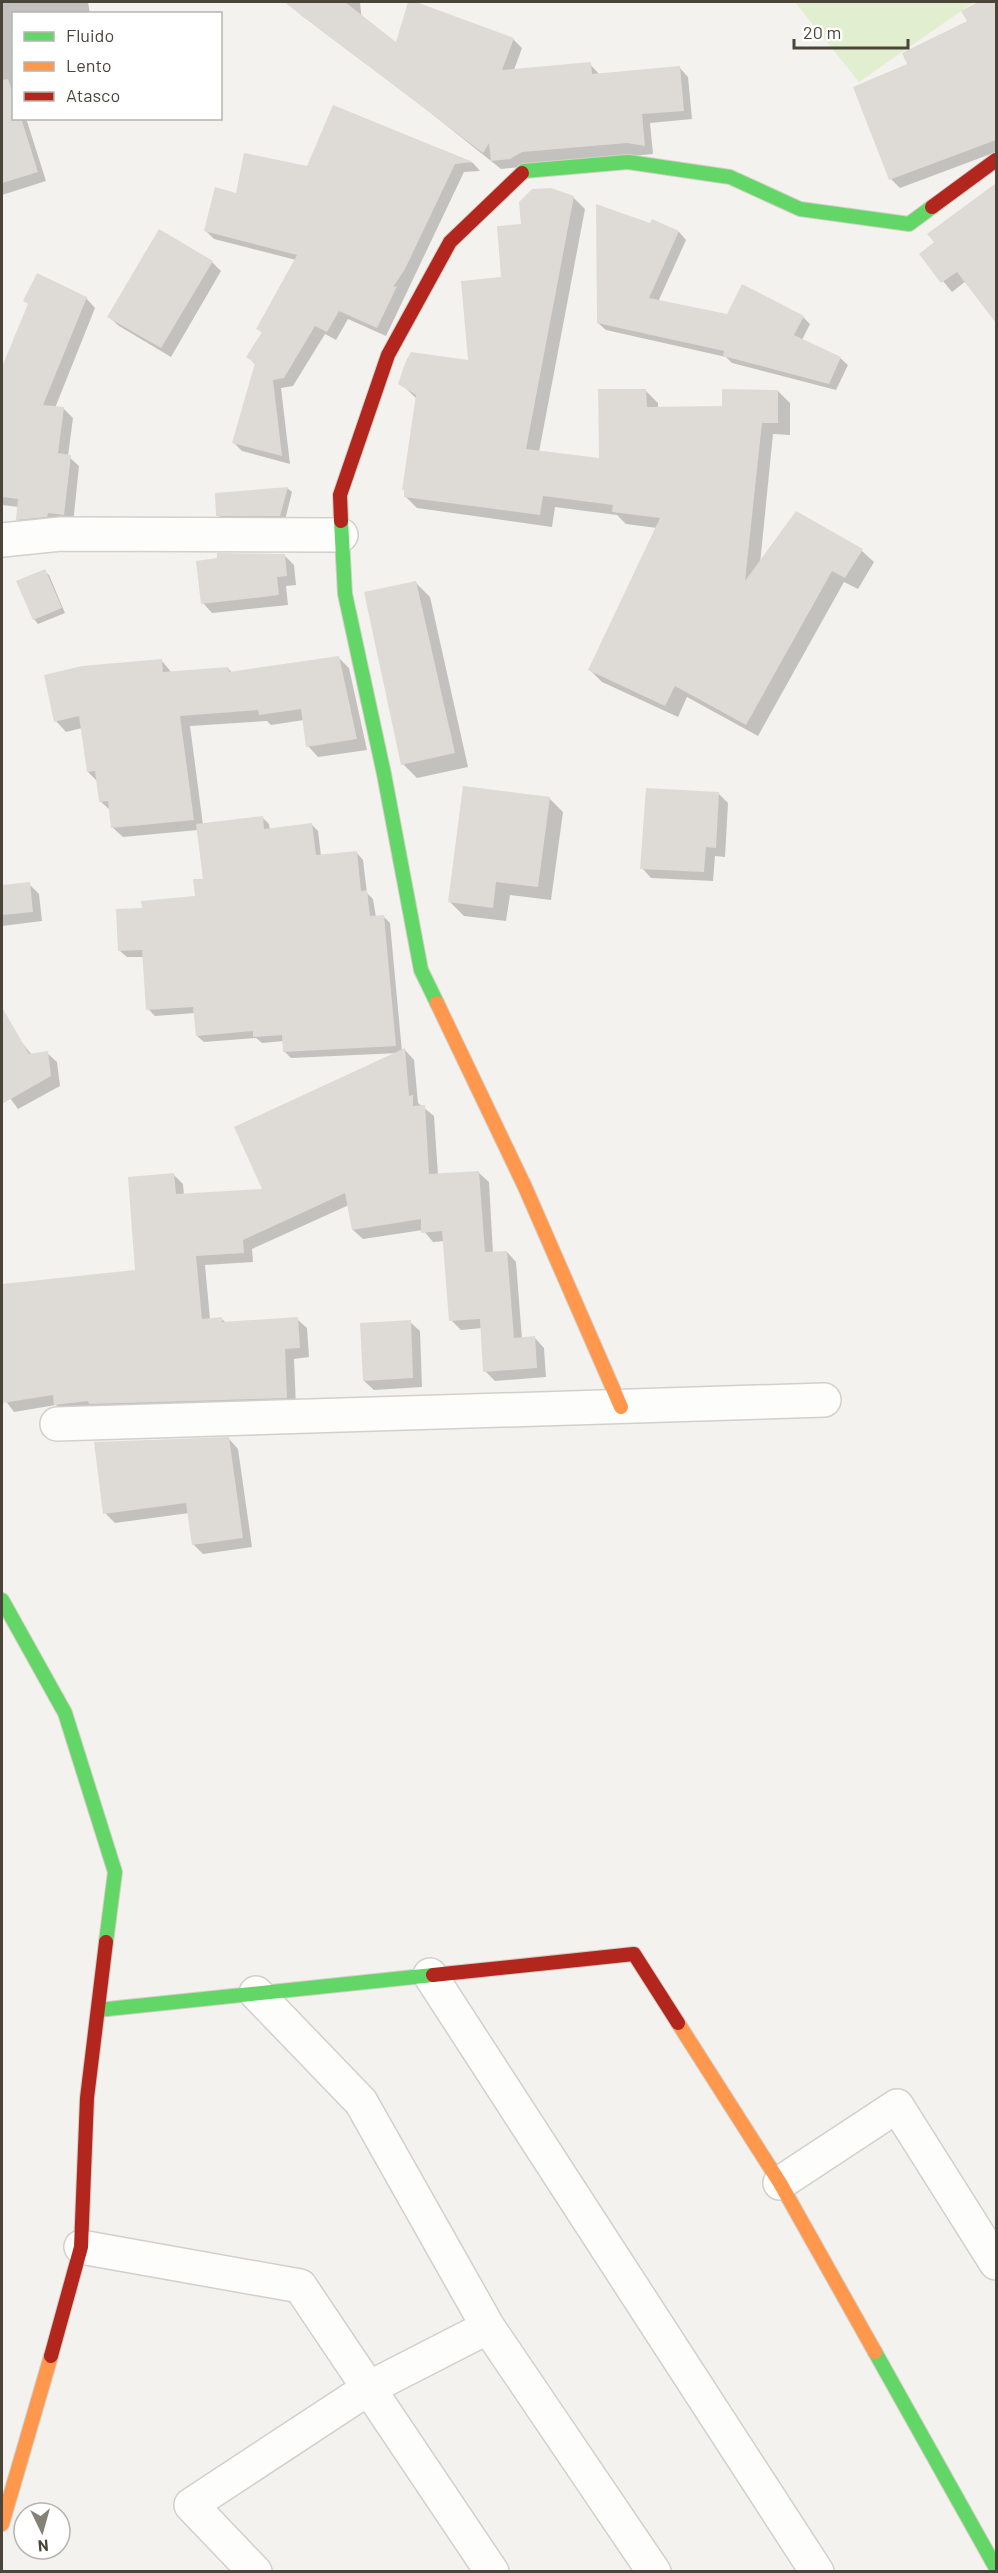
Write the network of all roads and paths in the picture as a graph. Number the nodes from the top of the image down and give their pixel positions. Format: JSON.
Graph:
{"nodes":[{"id":1,"x":996,"y":160,"type":"edge"},
{"id":2,"x":341,"y":535,"type":"junction"},
{"id":3,"x":2,"y":540,"type":"edge"},
{"id":4,"x":824,"y":1400,"type":"dead end"},
{"id":5,"x":621,"y":1407,"type":"junction"},
{"id":6,"x":57,"y":1424,"type":"dead end"},
{"id":7,"x":2,"y":1600,"type":"edge"},
{"id":8,"x":430,"y":1975,"type":"junction"},
{"id":9,"x":256,"y":1993,"type":"junction"},
{"id":10,"x":98,"y":2010,"type":"junction"},
{"id":11,"x":780,"y":2183,"type":"junction"},
{"id":12,"x":81,"y":2247,"type":"junction"},
{"id":13,"x":996,"y":2263,"type":"edge"},
{"id":14,"x":488,"y":2327,"type":"junction"},
{"id":15,"x":369,"y":2388,"type":"junction"},
{"id":16,"x":2,"y":2524,"type":"edge"},
{"id":17,"x":996,"y":2568,"type":"edge"},
{"id":18,"x":255,"y":2571,"type":"edge"},
{"id":19,"x":492,"y":2571,"type":"edge"},
{"id":20,"x":654,"y":2571,"type":"edge"},
{"id":21,"x":817,"y":2571,"type":"edge"}],
"edges":[{"from":1,"to":2,"type":"street"},
{"from":2,"to":3,"type":"street"},
{"from":2,"to":5,"type":"street"},
{"from":4,"to":5,"type":"street"},
{"from":5,"to":6,"type":"street"},
{"from":7,"to":10,"type":"street"},
{"from":8,"to":9,"type":"street"},
{"from":8,"to":11,"type":"street"},
{"from":8,"to":21,"type":"street"},
{"from":9,"to":10,"type":"street"},
{"from":9,"to":14,"type":"street"},
{"from":10,"to":12,"type":"street"},
{"from":11,"to":13,"type":"street"},
{"from":11,"to":17,"type":"street"},
{"from":12,"to":15,"type":"street"},
{"from":12,"to":16,"type":"street"},
{"from":14,"to":15,"type":"street"},
{"from":14,"to":20,"type":"street"},
{"from":15,"to":18,"type":"street"},
{"from":15,"to":19,"type":"street"}]}
